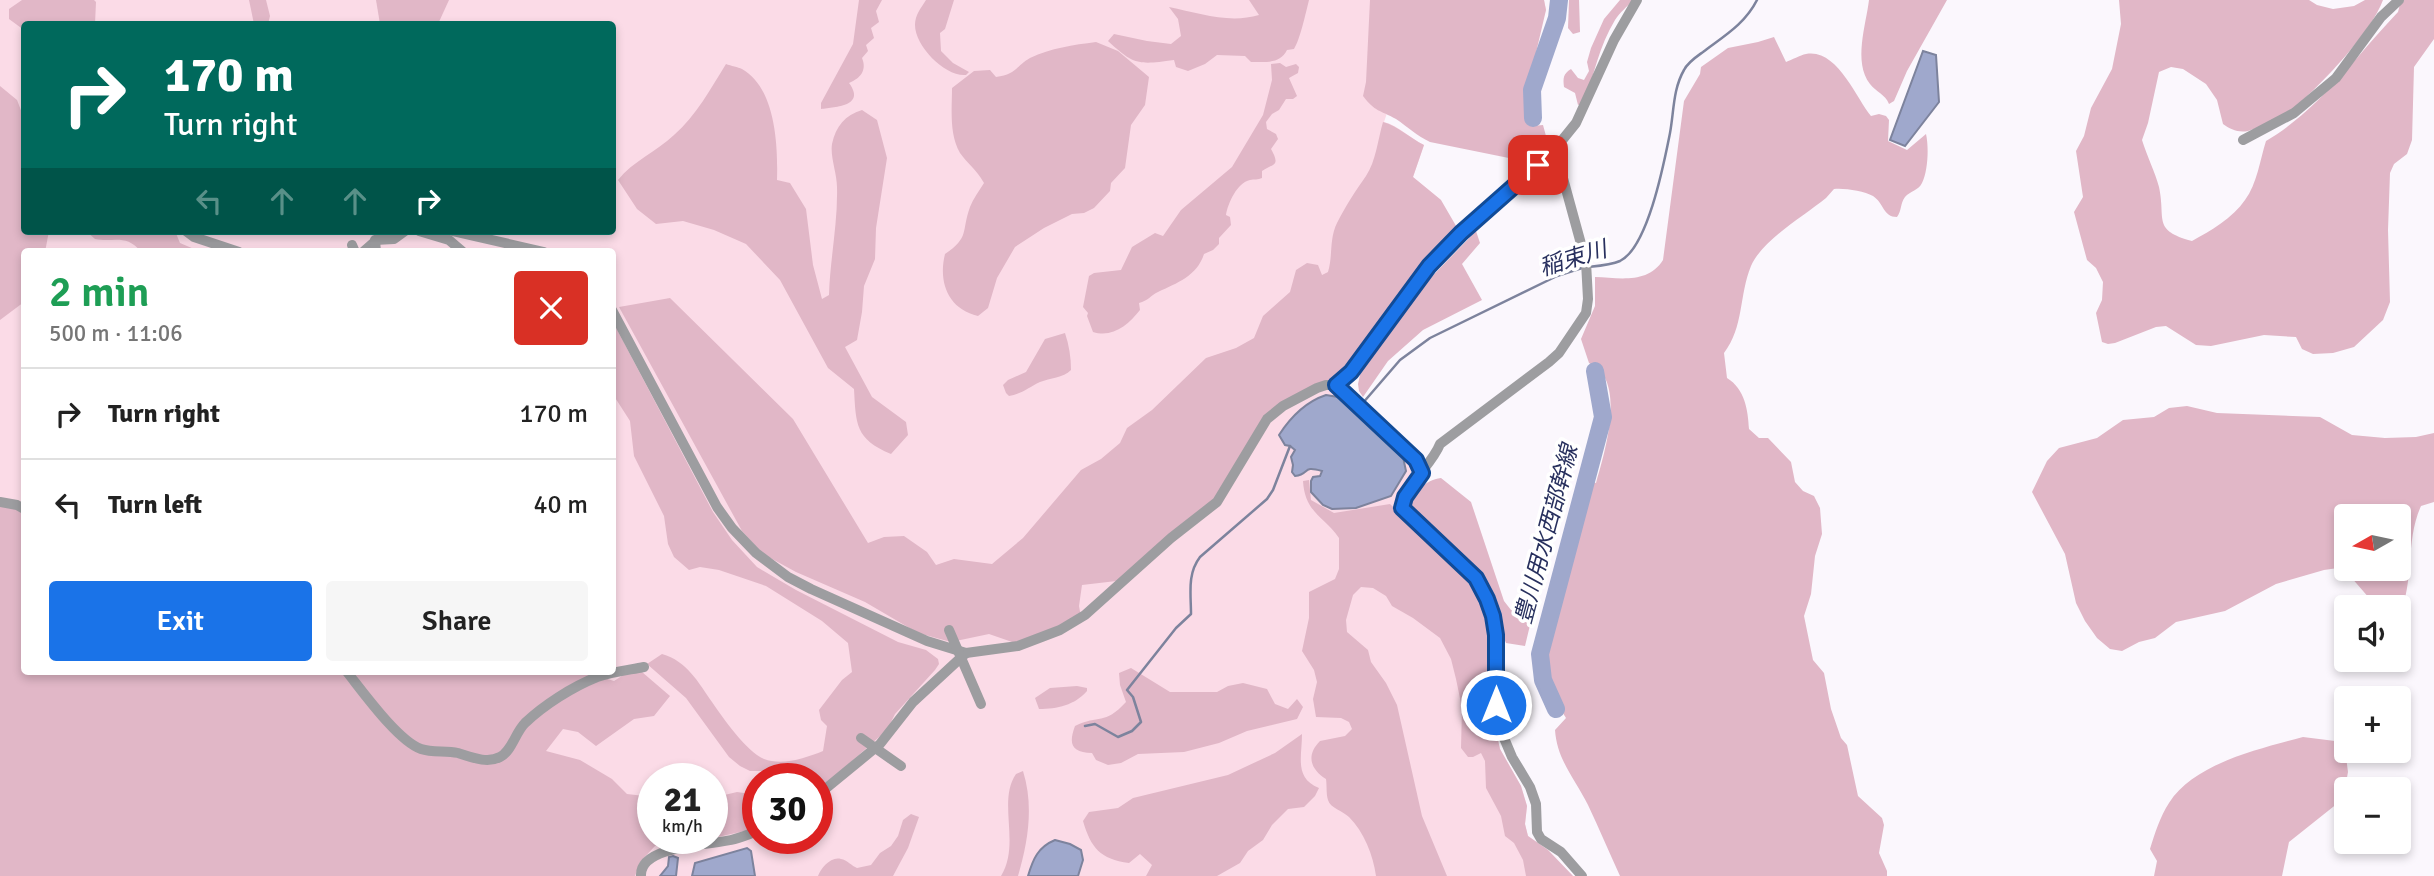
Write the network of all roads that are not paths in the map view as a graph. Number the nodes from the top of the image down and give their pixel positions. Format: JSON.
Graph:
{"nodes":[{"id":1,"x":1637,"y":0,"type":"edge"},
{"id":2,"x":2399,"y":0,"type":"edge"},
{"id":3,"x":2243,"y":140,"type":"dead end"},
{"id":4,"x":1555,"y":149,"type":"junction"},
{"id":5,"x":191,"y":235,"type":"edge"},
{"id":6,"x":400,"y":235,"type":"edge"},
{"id":7,"x":432,"y":235,"type":"edge"},
{"id":8,"x":470,"y":235,"type":"edge"},
{"id":9,"x":375,"y":246,"type":"edge"},
{"id":10,"x":227,"y":248,"type":"edge"},
{"id":11,"x":458,"y":248,"type":"edge"},
{"id":12,"x":526,"y":248,"type":"edge"},
{"id":13,"x":616,"y":317,"type":"edge"},
{"id":14,"x":1336,"y":385,"type":"junction"},
{"id":15,"x":1422,"y":473,"type":"junction"},
{"id":16,"x":0,"y":502,"type":"edge"},
{"id":17,"x":21,"y":507,"type":"edge"},
{"id":18,"x":949,"y":630,"type":"dead end"},
{"id":19,"x":966,"y":653,"type":"junction"},
{"id":20,"x":644,"y":667,"type":"dead end"},
{"id":21,"x":616,"y":673,"type":"edge"},
{"id":22,"x":349,"y":675,"type":"edge"},
{"id":23,"x":606,"y":675,"type":"edge"},
{"id":24,"x":981,"y":704,"type":"dead end"},
{"id":25,"x":861,"y":738,"type":"dead end"},
{"id":26,"x":901,"y":765,"type":"dead end"},
{"id":27,"x":833,"y":783,"type":"edge"},
{"id":28,"x":742,"y":837,"type":"edge"},
{"id":29,"x":640,"y":876,"type":"edge"},
{"id":30,"x":1582,"y":876,"type":"edge"}],
"edges":[{"from":1,"to":4,"type":"street"},
{"from":2,"to":3,"type":"street"},
{"from":4,"to":14,"type":"street"},
{"from":4,"to":15,"type":"street"},
{"from":5,"to":10,"type":"street"},
{"from":6,"to":9,"type":"street"},
{"from":7,"to":11,"type":"street"},
{"from":8,"to":12,"type":"street"},
{"from":13,"to":19,"type":"street"},
{"from":14,"to":15,"type":"street"},
{"from":14,"to":19,"type":"street"},
{"from":15,"to":30,"type":"street"},
{"from":16,"to":17,"type":"street"},
{"from":18,"to":24,"type":"street","bridge":true},
{"from":19,"to":27,"type":"street"},
{"from":20,"to":21,"type":"street"},
{"from":22,"to":23,"type":"street"},
{"from":25,"to":26,"type":"street","bridge":true},
{"from":28,"to":29,"type":"street"}]}
